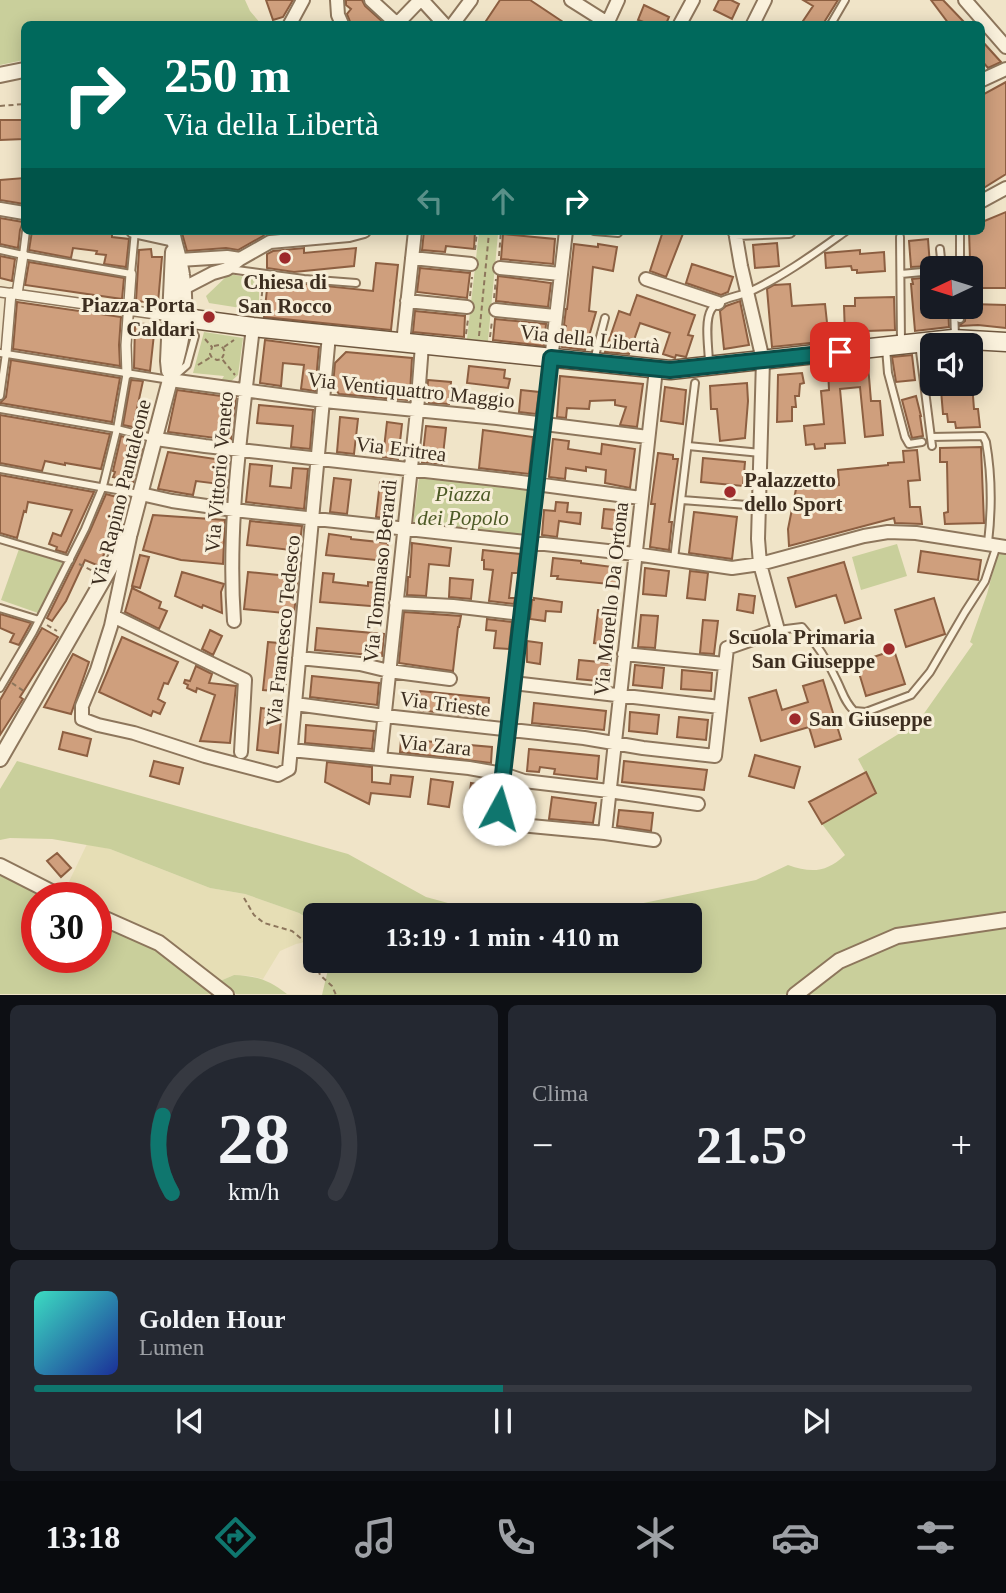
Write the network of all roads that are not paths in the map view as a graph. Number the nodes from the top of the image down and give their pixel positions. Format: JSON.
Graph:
{"nodes":[{"id":1,"x":303,"y":0,"type":"edge"},
{"id":2,"x":337,"y":0,"type":"edge"},
{"id":3,"x":371,"y":0,"type":"edge"},
{"id":4,"x":421,"y":0,"type":"edge"},
{"id":5,"x":471,"y":0,"type":"edge"},
{"id":6,"x":571,"y":0,"type":"edge"},
{"id":7,"x":618,"y":0,"type":"edge"},
{"id":8,"x":693,"y":0,"type":"edge"},
{"id":9,"x":765,"y":0,"type":"edge"},
{"id":10,"x":845,"y":0,"type":"edge"},
{"id":11,"x":965,"y":0,"type":"edge"},
{"id":12,"x":292,"y":21,"type":"edge"},
{"id":13,"x":341,"y":21,"type":"edge"},
{"id":14,"x":394,"y":21,"type":"edge"},
{"id":15,"x":400,"y":21,"type":"edge"},
{"id":16,"x":441,"y":21,"type":"edge"},
{"id":17,"x":455,"y":21,"type":"edge"},
{"id":18,"x":603,"y":21,"type":"edge"},
{"id":19,"x":609,"y":21,"type":"edge"},
{"id":20,"x":682,"y":21,"type":"edge"},
{"id":21,"x":754,"y":21,"type":"edge"},
{"id":22,"x":833,"y":21,"type":"edge"},
{"id":23,"x":983,"y":21,"type":"edge"},
{"id":24,"x":985,"y":23,"type":"edge"},
{"id":25,"x":1006,"y":47,"type":"edge"},
{"id":26,"x":1006,"y":69,"type":"edge"},
{"id":27,"x":21,"y":70,"type":"edge"},
{"id":28,"x":0,"y":75,"type":"edge"},
{"id":29,"x":985,"y":79,"type":"edge"},
{"id":30,"x":1006,"y":187,"type":"edge"},
{"id":31,"x":985,"y":199,"type":"edge"},
{"id":32,"x":0,"y":209,"type":"edge"},
{"id":33,"x":21,"y":212,"type":"edge"},
{"id":34,"x":26,"y":235,"type":"edge"},
{"id":35,"x":134,"y":235,"type":"edge"},
{"id":36,"x":173,"y":235,"type":"edge"},
{"id":37,"x":339,"y":235,"type":"edge"},
{"id":38,"x":415,"y":235,"type":"edge"},
{"id":39,"x":565,"y":235,"type":"edge"},
{"id":40,"x":736,"y":235,"type":"edge"},
{"id":41,"x":840,"y":235,"type":"edge"},
{"id":42,"x":960,"y":235,"type":"edge"},
{"id":43,"x":900,"y":236,"type":"dead end"},
{"id":44,"x":273,"y":237,"type":"edge"},
{"id":45,"x":940,"y":249,"type":"dead end"},
{"id":46,"x":0,"y":250,"type":"edge"},
{"id":47,"x":23,"y":255,"type":"junction"},
{"id":48,"x":941,"y":256,"type":"edge"},
{"id":49,"x":960,"y":256,"type":"edge"},
{"id":50,"x":412,"y":258,"type":"junction"},
{"id":51,"x":240,"y":259,"type":"junction"},
{"id":52,"x":179,"y":260,"type":"junction"},
{"id":53,"x":473,"y":264,"type":"road end"},
{"id":54,"x":498,"y":268,"type":"road end"},
{"id":55,"x":227,"y":269,"type":"junction"},
{"id":56,"x":920,"y":272,"type":"edge"},
{"id":57,"x":131,"y":274,"type":"junction"},
{"id":58,"x":560,"y":274,"type":"junction"},
{"id":59,"x":901,"y":274,"type":"junction"},
{"id":60,"x":646,"y":279,"type":"dead end"},
{"id":61,"x":356,"y":283,"type":"dead end"},
{"id":62,"x":184,"y":288,"type":"junction"},
{"id":63,"x":0,"y":292,"type":"edge"},
{"id":64,"x":748,"y":292,"type":"junction"},
{"id":65,"x":14,"y":294,"type":"junction"},
{"id":66,"x":407,"y":300,"type":"junction"},
{"id":67,"x":718,"y":303,"type":"junction"},
{"id":68,"x":468,"y":307,"type":"road end"},
{"id":69,"x":128,"y":310,"type":"junction"},
{"id":70,"x":494,"y":311,"type":"road end"},
{"id":71,"x":555,"y":316,"type":"junction"},
{"id":72,"x":177,"y":317,"type":"junction"},
{"id":73,"x":606,"y":318,"type":"dead end"},
{"id":74,"x":256,"y":321,"type":"junction"},
{"id":75,"x":329,"y":335,"type":"junction"},
{"id":76,"x":983,"y":341,"type":"edge"},
{"id":77,"x":1006,"y":342,"type":"edge"},
{"id":78,"x":403,"y":343,"type":"junction"},
{"id":79,"x":920,"y":343,"type":"edge"},
{"id":80,"x":422,"y":345,"type":"junction"},
{"id":81,"x":902,"y":345,"type":"junction"},
{"id":82,"x":3,"y":353,"type":"edge"},
{"id":83,"x":551,"y":358,"type":"junction"},
{"id":84,"x":763,"y":360,"type":"junction"},
{"id":85,"x":593,"y":362,"type":"junction"},
{"id":86,"x":709,"y":366,"type":"junction"},
{"id":87,"x":656,"y":369,"type":"junction"},
{"id":88,"x":126,"y":375,"type":"junction"},
{"id":89,"x":170,"y":380,"type":"junction"},
{"id":90,"x":695,"y":383,"type":"dead end"},
{"id":91,"x":242,"y":386,"type":"junction"},
{"id":92,"x":0,"y":396,"type":"edge"},
{"id":93,"x":324,"y":401,"type":"junction"},
{"id":94,"x":0,"y":409,"type":"edge"},
{"id":95,"x":417,"y":411,"type":"junction"},
{"id":96,"x":544,"y":425,"type":"junction"},
{"id":97,"x":117,"y":429,"type":"junction"},
{"id":98,"x":648,"y":437,"type":"junction"},
{"id":99,"x":931,"y":437,"type":"junction"},
{"id":100,"x":156,"y":439,"type":"junction"},
{"id":101,"x":922,"y":442,"type":"dead end"},
{"id":102,"x":688,"y":446,"type":"junction"},
{"id":103,"x":932,"y":446,"type":"dead end"},
{"id":104,"x":239,"y":450,"type":"junction"},
{"id":105,"x":761,"y":453,"type":"junction"},
{"id":106,"x":318,"y":458,"type":"junction"},
{"id":107,"x":0,"y":469,"type":"edge"},
{"id":108,"x":410,"y":471,"type":"junction"},
{"id":109,"x":536,"y":485,"type":"junction"},
{"id":110,"x":103,"y":486,"type":"junction"},
{"id":111,"x":141,"y":494,"type":"junction"},
{"id":112,"x":642,"y":498,"type":"junction"},
{"id":113,"x":682,"y":500,"type":"junction"},
{"id":114,"x":760,"y":506,"type":"junction"},
{"id":115,"x":234,"y":510,"type":"junction"},
{"id":116,"x":313,"y":519,"type":"junction"},
{"id":117,"x":403,"y":530,"type":"junction"},
{"id":118,"x":130,"y":533,"type":"junction"},
{"id":119,"x":0,"y":539,"type":"edge"},
{"id":120,"x":530,"y":542,"type":"junction"},
{"id":121,"x":997,"y":545,"type":"edge"},
{"id":122,"x":635,"y":554,"type":"junction"},
{"id":123,"x":674,"y":559,"type":"junction"},
{"id":124,"x":70,"y":560,"type":"junction"},
{"id":125,"x":760,"y":564,"type":"junction"},
{"id":126,"x":396,"y":603,"type":"junction"},
{"id":127,"x":0,"y":608,"type":"edge"},
{"id":128,"x":522,"y":614,"type":"junction"},
{"id":129,"x":113,"y":616,"type":"junction"},
{"id":130,"x":39,"y":620,"type":"junction"},
{"id":131,"x":234,"y":621,"type":"dead end"},
{"id":132,"x":778,"y":630,"type":"junction"},
{"id":133,"x":624,"y":654,"type":"junction"},
{"id":134,"x":299,"y":658,"type":"junction"},
{"id":135,"x":725,"y":664,"type":"junction"},
{"id":136,"x":389,"y":671,"type":"junction"},
{"id":137,"x":3,"y":678,"type":"edge"},
{"id":138,"x":450,"y":679,"type":"dead end"},
{"id":139,"x":513,"y":683,"type":"junction"},
{"id":140,"x":0,"y":688,"type":"edge"},
{"id":141,"x":620,"y":696,"type":"junction"},
{"id":142,"x":295,"y":704,"type":"junction"},
{"id":143,"x":720,"y":707,"type":"junction"},
{"id":144,"x":385,"y":716,"type":"junction"},
{"id":145,"x":508,"y":731,"type":"junction"},
{"id":146,"x":134,"y":733,"type":"joint"},
{"id":147,"x":615,"y":743,"type":"junction"},
{"id":148,"x":290,"y":750,"type":"junction"},
{"id":149,"x":241,"y":752,"type":"dead end"},
{"id":150,"x":0,"y":759,"type":"edge"},
{"id":151,"x":380,"y":759,"type":"junction"},
{"id":152,"x":503,"y":774,"type":"junction"},
{"id":153,"x":610,"y":790,"type":"junction"},
{"id":154,"x":698,"y":804,"type":"dead end"},
{"id":155,"x":605,"y":833,"type":"junction"},
{"id":156,"x":654,"y":840,"type":"dead end"},
{"id":157,"x":0,"y":866,"type":"edge"},
{"id":158,"x":32,"y":882,"type":"edge"},
{"id":159,"x":1006,"y":920,"type":"edge"},
{"id":160,"x":112,"y":922,"type":"edge"},
{"id":161,"x":226,"y":995,"type":"edge"},
{"id":162,"x":795,"y":995,"type":"edge"}],
"edges":[{"from":1,"to":12,"type":"street"},
{"from":2,"to":13,"type":"street"},
{"from":3,"to":14,"type":"street"},
{"from":4,"to":15,"type":"street"},
{"from":4,"to":16,"type":"street"},
{"from":5,"to":17,"type":"street"},
{"from":6,"to":18,"type":"street"},
{"from":7,"to":19,"type":"street"},
{"from":8,"to":20,"type":"street"},
{"from":9,"to":21,"type":"street"},
{"from":10,"to":22,"type":"lane"},
{"from":11,"to":23,"type":"street"},
{"from":24,"to":25,"type":"street"},
{"from":26,"to":29,"type":"street"},
{"from":27,"to":28,"type":"street"},
{"from":30,"to":31,"type":"street"},
{"from":32,"to":33,"type":"street"},
{"from":34,"to":47,"type":"lane"},
{"from":35,"to":57,"type":"lane"},
{"from":36,"to":52,"type":"street"},
{"from":36,"to":72,"type":"street"},
{"from":37,"to":44,"type":"street"},
{"from":38,"to":50,"type":"street"},
{"from":39,"to":58,"type":"street"},
{"from":40,"to":64,"type":"street"},
{"from":41,"to":64,"type":"lane"},
{"from":42,"to":49,"type":"lane"},
{"from":43,"to":59,"type":"lane"},
{"from":44,"to":51,"type":"street"},
{"from":45,"to":48,"type":"lane"},
{"from":46,"to":47,"type":"lane"},
{"from":47,"to":57,"type":"lane"},
{"from":47,"to":65,"type":"street"},
{"from":50,"to":53,"type":"street"},
{"from":50,"to":66,"type":"street"},
{"from":51,"to":52,"type":"street"},
{"from":51,"to":55,"type":"street"},
{"from":52,"to":62,"type":"street"},
{"from":54,"to":58,"type":"street"},
{"from":55,"to":61,"type":"lane"},
{"from":55,"to":62,"type":"street"},
{"from":56,"to":59,"type":"lane"},
{"from":57,"to":69,"type":"street"},
{"from":58,"to":71,"type":"street"},
{"from":59,"to":81,"type":"lane"},
{"from":60,"to":67,"type":"street"},
{"from":62,"to":72,"type":"street"},
{"from":63,"to":65,"type":"street"},
{"from":64,"to":67,"type":"lane"},
{"from":64,"to":84,"type":"street"},
{"from":65,"to":69,"type":"street"},
{"from":65,"to":82,"type":"street"},
{"from":66,"to":68,"type":"street"},
{"from":66,"to":78,"type":"street"},
{"from":67,"to":86,"type":"lane"},
{"from":69,"to":72,"type":"street"},
{"from":69,"to":88,"type":"street"},
{"from":70,"to":71,"type":"street"},
{"from":71,"to":83,"type":"street"},
{"from":72,"to":74,"type":"main road","name":"Via della Libertà"},
{"from":72,"to":89,"type":"street","name":"Via Rapino Pantaleone"},
{"from":73,"to":85,"type":"lane"},
{"from":74,"to":75,"type":"main road","name":"Via della Libertà"},
{"from":74,"to":91,"type":"street","name":"Via Vittorio Veneto"},
{"from":75,"to":78,"type":"main road","name":"Via della Libertà"},
{"from":75,"to":93,"type":"street","name":"Via Francesco Tedesco"},
{"from":76,"to":77,"type":"main road","name":"Via della Libertà"},
{"from":78,"to":80,"type":"main road","name":"Via della Libertà"},
{"from":79,"to":81,"type":"main road","name":"Via della Libertà"},
{"from":80,"to":83,"type":"main road","name":"Via della Libertà"},
{"from":80,"to":95,"type":"street","name":"Via Tommaso Berardi"},
{"from":81,"to":84,"type":"main road","name":"Via della Libertà"},
{"from":81,"to":99,"type":"lane"},
{"from":81,"to":101,"type":"lane"},
{"from":82,"to":88,"type":"lane"},
{"from":82,"to":92,"type":"lane"},
{"from":83,"to":85,"type":"main road","name":"Via della Libertà"},
{"from":83,"to":96,"type":"street"},
{"from":84,"to":86,"type":"main road","name":"Via della Libertà"},
{"from":84,"to":105,"type":"street"},
{"from":85,"to":87,"type":"main road","name":"Via della Libertà"},
{"from":86,"to":87,"type":"main road","name":"Via della Libertà"},
{"from":87,"to":98,"type":"street","name":"Via Morello Da Ortona"},
{"from":88,"to":89,"type":"lane"},
{"from":88,"to":97,"type":"lane"},
{"from":89,"to":91,"type":"street","name":"Via Ventiquattro Maggio"},
{"from":89,"to":100,"type":"street","name":"Via Rapino Pantaleone"},
{"from":90,"to":102,"type":"lane"},
{"from":91,"to":93,"type":"street","name":"Via Ventiquattro Maggio"},
{"from":91,"to":104,"type":"street","name":"Via Vittorio Veneto"},
{"from":93,"to":95,"type":"street","name":"Via Ventiquattro Maggio"},
{"from":93,"to":106,"type":"street","name":"Via Francesco Tedesco"},
{"from":94,"to":97,"type":"lane"},
{"from":95,"to":96,"type":"street","name":"Via Ventiquattro Maggio"},
{"from":95,"to":108,"type":"street","name":"Via Tommaso Berardi"},
{"from":96,"to":98,"type":"street","name":"Via Ventiquattro Maggio"},
{"from":96,"to":109,"type":"street"},
{"from":97,"to":100,"type":"lane"},
{"from":97,"to":110,"type":"lane"},
{"from":98,"to":112,"type":"street","name":"Via Morello Da Ortona"},
{"from":99,"to":103,"type":"lane"},
{"from":99,"to":121,"type":"lane"},
{"from":100,"to":104,"type":"street","name":"Via Eritrea"},
{"from":100,"to":111,"type":"street","name":"Via Rapino Pantaleone"},
{"from":102,"to":105,"type":"lane"},
{"from":102,"to":113,"type":"lane"},
{"from":104,"to":106,"type":"street","name":"Via Eritrea"},
{"from":104,"to":115,"type":"street","name":"Via Vittorio Veneto"},
{"from":105,"to":114,"type":"street"},
{"from":106,"to":108,"type":"street","name":"Via Eritrea"},
{"from":106,"to":116,"type":"street","name":"Via Francesco Tedesco"},
{"from":107,"to":110,"type":"lane"},
{"from":108,"to":109,"type":"street","name":"Via Eritrea"},
{"from":108,"to":117,"type":"street","name":"Via Tommaso Berardi"},
{"from":109,"to":112,"type":"street","name":"Via Eritrea"},
{"from":109,"to":120,"type":"street"},
{"from":110,"to":111,"type":"lane"},
{"from":110,"to":124,"type":"lane"},
{"from":111,"to":115,"type":"street"},
{"from":111,"to":118,"type":"street","name":"Via Rapino Pantaleone"},
{"from":112,"to":122,"type":"street","name":"Via Morello Da Ortona"},
{"from":113,"to":114,"type":"lane"},
{"from":113,"to":123,"type":"lane"},
{"from":114,"to":125,"type":"street"},
{"from":115,"to":116,"type":"street"},
{"from":115,"to":131,"type":"street","name":"Via Vittorio Veneto"},
{"from":116,"to":117,"type":"street"},
{"from":116,"to":134,"type":"street","name":"Via Francesco Tedesco"},
{"from":117,"to":120,"type":"street"},
{"from":117,"to":126,"type":"street","name":"Via Tommaso Berardi"},
{"from":118,"to":129,"type":"street","name":"Via Rapino Pantaleone"},
{"from":118,"to":150,"type":"street"},
{"from":119,"to":124,"type":"lane"},
{"from":120,"to":122,"type":"street"},
{"from":120,"to":128,"type":"street"},
{"from":121,"to":125,"type":"street"},
{"from":121,"to":132,"type":"lane"},
{"from":122,"to":123,"type":"street"},
{"from":122,"to":133,"type":"street","name":"Via Morello Da Ortona"},
{"from":123,"to":125,"type":"street"},
{"from":124,"to":130,"type":"lane"},
{"from":125,"to":132,"type":"street"},
{"from":126,"to":128,"type":"street"},
{"from":126,"to":136,"type":"street","name":"Via Tommaso Berardi"},
{"from":127,"to":130,"type":"lane"},
{"from":128,"to":139,"type":"street"},
{"from":129,"to":146,"type":"street","name":"Via Rapino Pantaleone"},
{"from":129,"to":149,"type":"street","name":"Via Rapino Pantaleone"},
{"from":130,"to":137,"type":"lane"},
{"from":132,"to":135,"type":"street"},
{"from":133,"to":135,"type":"street"},
{"from":133,"to":141,"type":"street","name":"Via Morello Da Ortona"},
{"from":134,"to":136,"type":"street"},
{"from":134,"to":142,"type":"street","name":"Via Francesco Tedesco"},
{"from":135,"to":143,"type":"street"},
{"from":136,"to":138,"type":"street"},
{"from":136,"to":144,"type":"street","name":"Via Tommaso Berardi"},
{"from":137,"to":140,"type":"lane"},
{"from":139,"to":141,"type":"street"},
{"from":139,"to":145,"type":"street"},
{"from":141,"to":143,"type":"street"},
{"from":141,"to":147,"type":"street","name":"Via Morello Da Ortona"},
{"from":142,"to":144,"type":"street","name":"Via Trieste"},
{"from":142,"to":148,"type":"street","name":"Via Francesco Tedesco"},
{"from":143,"to":147,"type":"street","name":"Via Trieste"},
{"from":144,"to":145,"type":"street","name":"Via Trieste"},
{"from":144,"to":151,"type":"street","name":"Via Tommaso Berardi"},
{"from":145,"to":147,"type":"street","name":"Via Trieste"},
{"from":145,"to":152,"type":"street"},
{"from":146,"to":148,"type":"street","name":"Via Francesco Tedesco"},
{"from":147,"to":153,"type":"street","name":"Via Morello Da Ortona"},
{"from":148,"to":151,"type":"street","name":"Via Zara"},
{"from":151,"to":152,"type":"street","name":"Via Zara"},
{"from":152,"to":153,"type":"street","name":"Via Zara"},
{"from":152,"to":155,"type":"street"},
{"from":153,"to":154,"type":"street","name":"Via Zara"},
{"from":153,"to":155,"type":"street","name":"Via Morello Da Ortona"},
{"from":155,"to":156,"type":"street"},
{"from":157,"to":158,"type":"street"},
{"from":159,"to":162,"type":"street"},
{"from":160,"to":161,"type":"street"}]}
